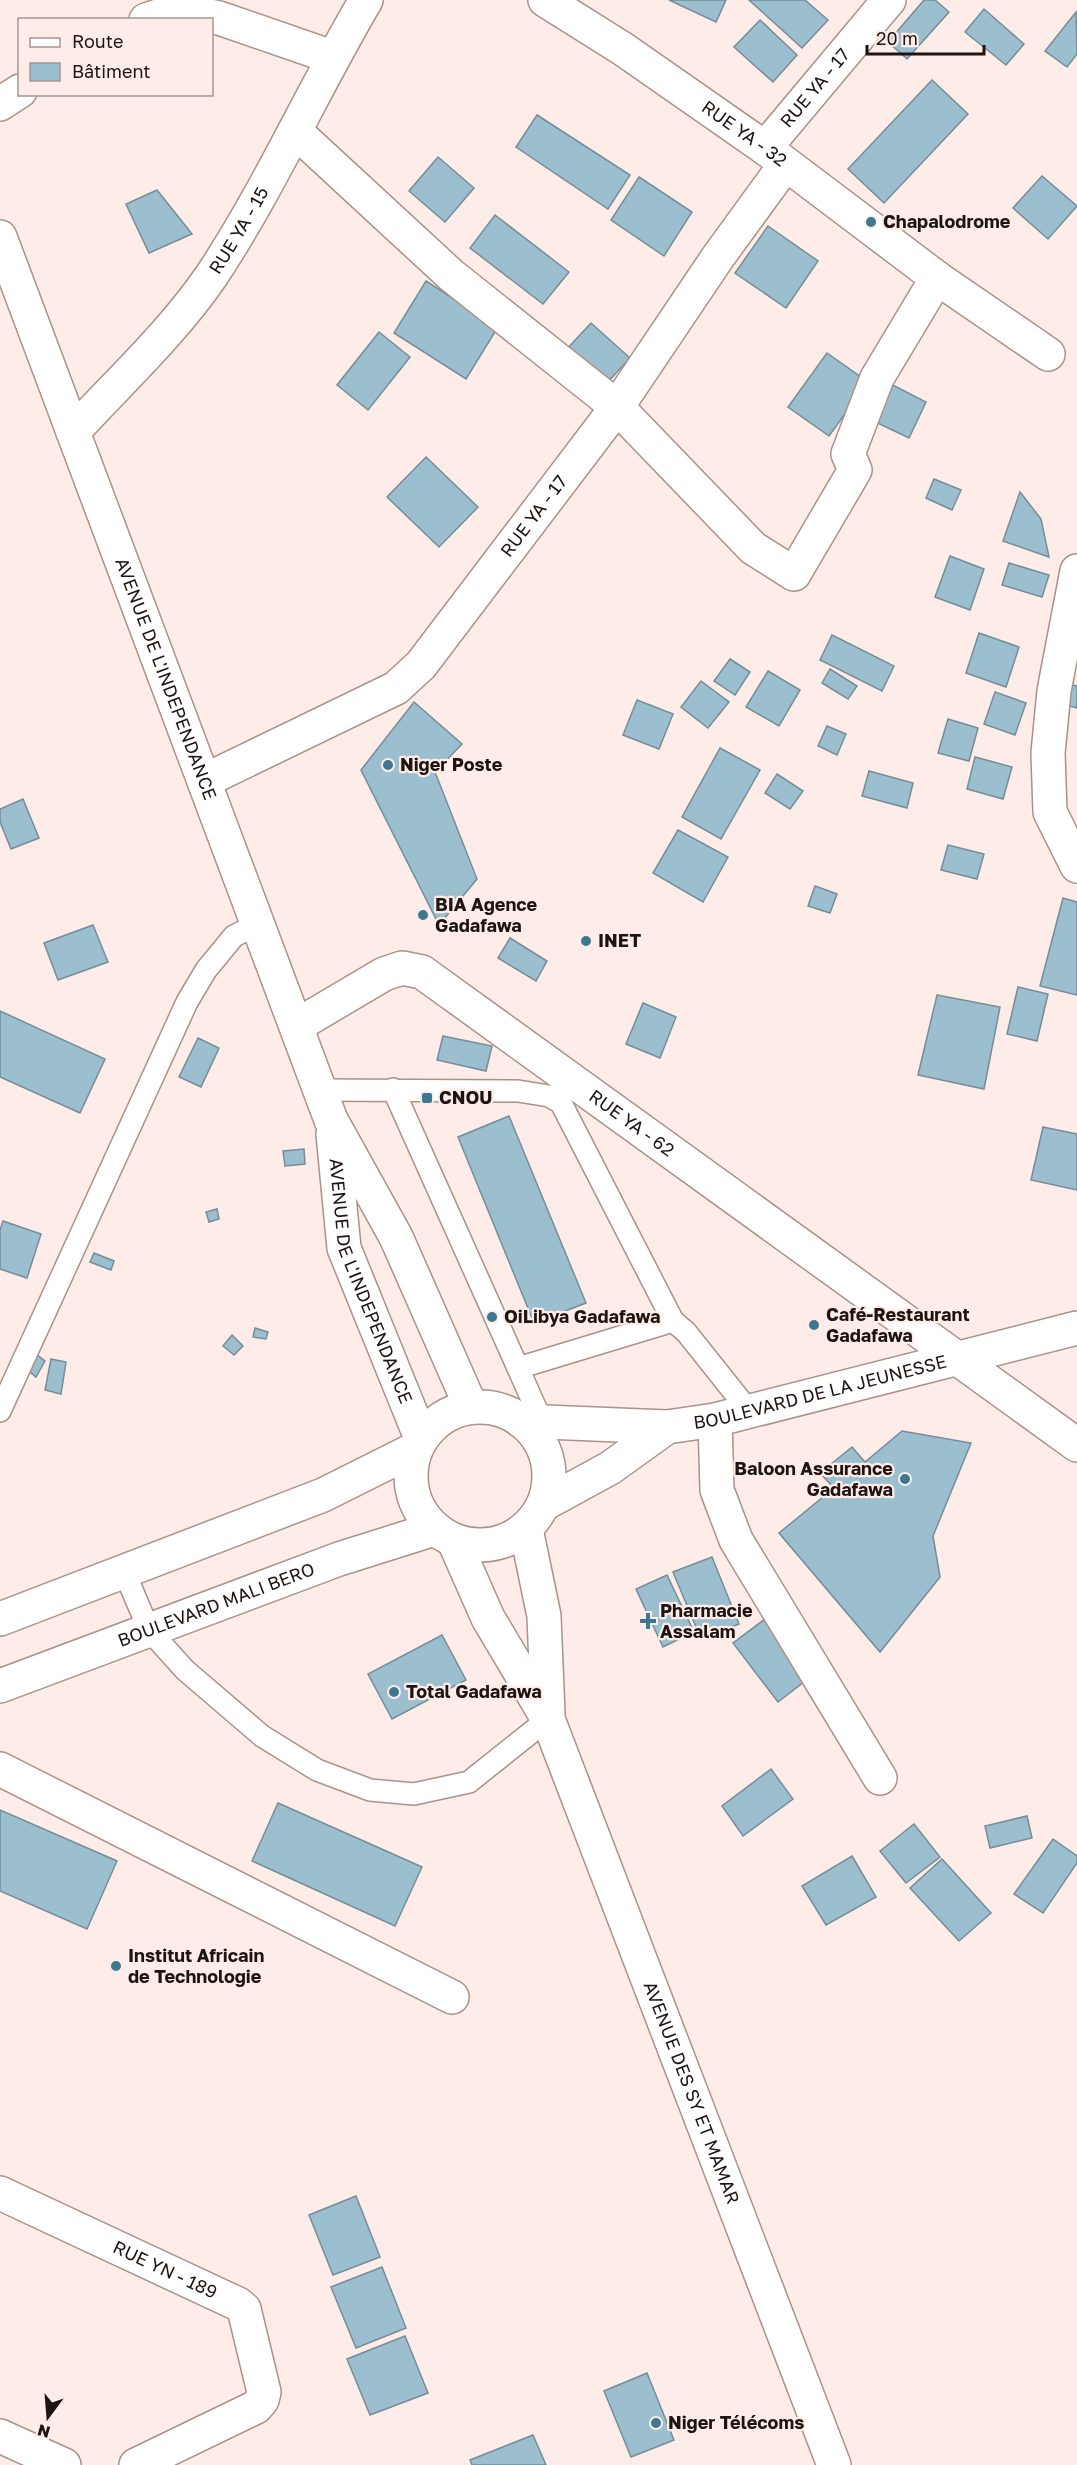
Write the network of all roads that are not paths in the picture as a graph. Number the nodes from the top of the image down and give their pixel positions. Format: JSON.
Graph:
{"nodes":[{"id":1,"x":366,"y":0,"type":"edge"},
{"id":2,"x":545,"y":0,"type":"edge"},
{"id":3,"x":889,"y":0,"type":"edge"},
{"id":4,"x":152,"y":18,"type":"edge"},
{"id":5,"x":332,"y":57,"type":"junction"},
{"id":6,"x":18,"y":92,"type":"edge"},
{"id":7,"x":0,"y":104,"type":"edge"},
{"id":8,"x":296,"y":131,"type":"junction"},
{"id":9,"x":775,"y":157,"type":"junction"},
{"id":10,"x":0,"y":237,"type":"edge"},
{"id":11,"x":937,"y":278,"type":"junction"},
{"id":12,"x":1047,"y":354,"type":"dead end"},
{"id":13,"x":617,"y":406,"type":"junction"},
{"id":14,"x":73,"y":432,"type":"junction"},
{"id":15,"x":1077,"y":571,"type":"edge"},
{"id":16,"x":204,"y":781,"type":"junction"},
{"id":17,"x":1077,"y":866,"type":"edge"},
{"id":18,"x":258,"y":924,"type":"junction"},
{"id":19,"x":296,"y":1026,"type":"junction"},
{"id":20,"x":393,"y":1089,"type":"junction"},
{"id":21,"x":320,"y":1090,"type":"junction"},
{"id":22,"x":331,"y":1120,"type":"junction"},
{"id":23,"x":673,"y":1321,"type":"junction"},
{"id":24,"x":1077,"y":1328,"type":"edge"},
{"id":25,"x":957,"y":1358,"type":"junction"},
{"id":26,"x":518,"y":1368,"type":"junction"},
{"id":27,"x":471,"y":1407,"type":"junction"},
{"id":28,"x":0,"y":1411,"type":"edge"},
{"id":29,"x":750,"y":1411,"type":"junction"},
{"id":30,"x":715,"y":1420,"type":"junction"},
{"id":31,"x":532,"y":1422,"type":"junction"},
{"id":32,"x":668,"y":1427,"type":"junction"},
{"id":33,"x":418,"y":1443,"type":"junction"},
{"id":34,"x":1077,"y":1445,"type":"edge"},
{"id":35,"x":535,"y":1517,"type":"junction"},
{"id":36,"x":444,"y":1535,"type":"junction"},
{"id":37,"x":124,"y":1571,"type":"junction"},
{"id":38,"x":0,"y":1619,"type":"edge"},
{"id":39,"x":149,"y":1630,"type":"junction"},
{"id":40,"x":0,"y":1686,"type":"edge"},
{"id":41,"x":548,"y":1719,"type":"junction"},
{"id":42,"x":0,"y":1769,"type":"edge"},
{"id":43,"x":880,"y":1778,"type":"dead end"},
{"id":44,"x":452,"y":1996,"type":"dead end"},
{"id":45,"x":0,"y":2193,"type":"edge"},
{"id":46,"x":0,"y":2436,"type":"edge"},
{"id":47,"x":64,"y":2465,"type":"edge"},
{"id":48,"x":136,"y":2465,"type":"edge"},
{"id":49,"x":834,"y":2465,"type":"edge"}],
"edges":[{"from":1,"to":5,"type":"main road","name":"RUE YA - 15"},
{"from":2,"to":9,"type":"main road","name":"RUE YA - 32"},
{"from":3,"to":9,"type":"main road","name":"RUE YA - 17"},
{"from":4,"to":5,"type":"main road"},
{"from":5,"to":8,"type":"main road","name":"RUE YA - 15"},
{"from":6,"to":7,"type":"main road"},
{"from":8,"to":13,"type":"main road"},
{"from":8,"to":14,"type":"main road","name":"RUE YA - 15"},
{"from":9,"to":11,"type":"main road","name":"RUE YA - 32"},
{"from":9,"to":13,"type":"main road","name":"RUE YA - 17"},
{"from":10,"to":14,"type":"main road","name":"AVENUE DE L'INDEPENDANCE"},
{"from":11,"to":12,"type":"main road","name":"RUE YA - 32"},
{"from":11,"to":13,"type":"main road"},
{"from":13,"to":16,"type":"main road","name":"RUE YA - 17"},
{"from":14,"to":16,"type":"main road","name":"AVENUE DE L'INDEPENDANCE"},
{"from":15,"to":17,"type":"main road"},
{"from":16,"to":18,"type":"main road","name":"AVENUE DE L'INDEPENDANCE"},
{"from":18,"to":19,"type":"main road","name":"AVENUE DE L'INDEPENDANCE"},
{"from":18,"to":28,"type":"lane"},
{"from":19,"to":21,"type":"main road","name":"AVENUE DE L'INDEPENDANCE"},
{"from":19,"to":25,"type":"main road","name":"RUE YA - 62"},
{"from":20,"to":21,"type":"lane"},
{"from":20,"to":23,"type":"lane"},
{"from":20,"to":26,"type":"lane"},
{"from":21,"to":22,"type":"main road","name":"AVENUE DE L'INDEPENDANCE"},
{"from":22,"to":27,"type":"main road","name":"AVENUE DE L'INDEPENDANCE"},
{"from":22,"to":33,"type":"main road","name":"AVENUE DE L'INDEPENDANCE"},
{"from":23,"to":26,"type":"lane"},
{"from":23,"to":29,"type":"lane"},
{"from":24,"to":25,"type":"main road","name":"BOULEVARD DE LA JEUNESSE"},
{"from":25,"to":29,"type":"main road","name":"BOULEVARD DE LA JEUNESSE"},
{"from":25,"to":34,"type":"main road","name":"RUE YA - 62"},
{"from":26,"to":31,"type":"lane"},
{"from":27,"to":31,"type":"main road"},
{"from":27,"to":33,"type":"main road"},
{"from":29,"to":30,"type":"main road","name":"BOULEVARD DE LA JEUNESSE"},
{"from":30,"to":32,"type":"main road","name":"BOULEVARD DE LA JEUNESSE"},
{"from":30,"to":43,"type":"main road"},
{"from":31,"to":32,"type":"main road","name":"BOULEVARD DE LA JEUNESSE"},
{"from":31,"to":35,"type":"main road"},
{"from":32,"to":35,"type":"main road"},
{"from":33,"to":36,"type":"main road"},
{"from":33,"to":37,"type":"main road"},
{"from":35,"to":36,"type":"main road"},
{"from":35,"to":41,"type":"main road","name":"AVENUE DES SY ET MAMAR"},
{"from":36,"to":39,"type":"main road","name":"BOULEVARD MALI BERO"},
{"from":36,"to":41,"type":"main road","name":"AVENUE DES SY ET MAMAR"},
{"from":37,"to":38,"type":"main road"},
{"from":37,"to":39,"type":"lane"},
{"from":39,"to":40,"type":"main road","name":"BOULEVARD MALI BERO"},
{"from":39,"to":41,"type":"lane"},
{"from":41,"to":49,"type":"main road","name":"AVENUE DES SY ET MAMAR"},
{"from":42,"to":44,"type":"main road"},
{"from":45,"to":48,"type":"main road","name":"RUE YN - 189"},
{"from":46,"to":47,"type":"main road"}]}
